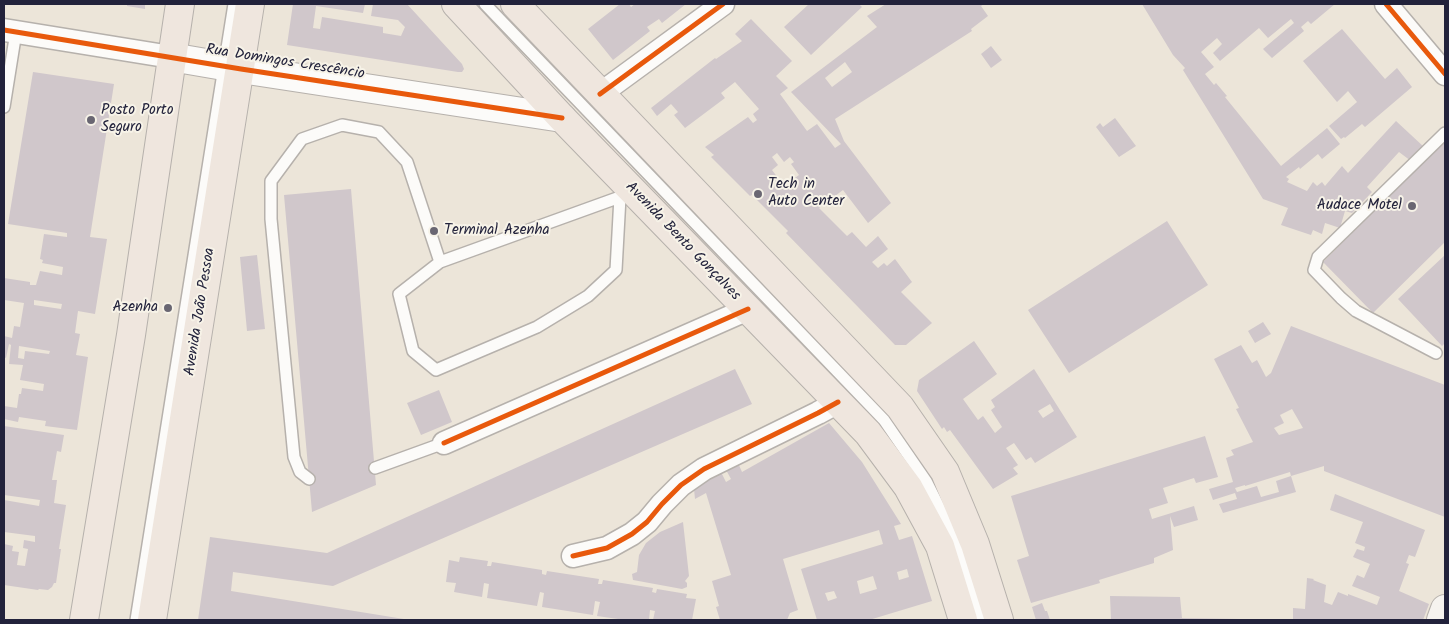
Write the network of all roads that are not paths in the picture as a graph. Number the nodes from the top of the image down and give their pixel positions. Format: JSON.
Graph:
{"nodes":[{"id":1,"x":180,"y":4,"type":"edge"},
{"id":2,"x":234,"y":4,"type":"edge"},
{"id":3,"x":250,"y":4,"type":"edge"},
{"id":4,"x":456,"y":4,"type":"edge"},
{"id":5,"x":485,"y":4,"type":"edge"},
{"id":6,"x":515,"y":4,"type":"edge"},
{"id":7,"x":723,"y":4,"type":"edge"},
{"id":8,"x":1386,"y":4,"type":"edge"},
{"id":9,"x":10,"y":31,"type":"edge"},
{"id":10,"x":171,"y":57,"type":"junction"},
{"id":11,"x":232,"y":68,"type":"junction"},
{"id":12,"x":1445,"y":74,"type":"edge"},
{"id":13,"x":600,"y":94,"type":"junction"},
{"id":14,"x":4,"y":101,"type":"edge"},
{"id":15,"x":562,"y":118,"type":"junction"},
{"id":16,"x":1445,"y":133,"type":"edge"},
{"id":17,"x":628,"y":195,"type":"junction"},
{"id":18,"x":440,"y":262,"type":"junction"},
{"id":19,"x":748,"y":310,"type":"junction"},
{"id":20,"x":1436,"y":353,"type":"dead end"},
{"id":21,"x":838,"y":402,"type":"junction"},
{"id":22,"x":444,"y":443,"type":"joint"},
{"id":23,"x":374,"y":468,"type":"dead end"},
{"id":24,"x":309,"y":479,"type":"dead end"},
{"id":25,"x":573,"y":556,"type":"dead end"},
{"id":26,"x":1445,"y":609,"type":"edge"},
{"id":27,"x":84,"y":620,"type":"edge"},
{"id":28,"x":136,"y":620,"type":"edge"},
{"id":29,"x":152,"y":620,"type":"edge"},
{"id":30,"x":963,"y":620,"type":"edge"},
{"id":31,"x":981,"y":620,"type":"edge"},
{"id":32,"x":999,"y":620,"type":"edge"},
{"id":33,"x":1441,"y":620,"type":"edge"}],
"edges":[{"from":1,"to":10,"type":"main road"},
{"from":2,"to":11,"type":"lane"},
{"from":3,"to":11,"type":"main road","name":"Avenida João Pessoa"},
{"from":4,"to":15,"type":"main road","name":"Avenida Bento Gonçalves"},
{"from":5,"to":31,"type":"lane"},
{"from":6,"to":13,"type":"main road"},
{"from":7,"to":13,"type":"street"},
{"from":8,"to":12,"type":"street"},
{"from":9,"to":10,"type":"street","name":"Rua Domingos Crescêncio"},
{"from":9,"to":14,"type":"lane"},
{"from":10,"to":11,"type":"street","name":"Rua Domingos Crescêncio"},
{"from":10,"to":27,"type":"main road"},
{"from":11,"to":15,"type":"street","name":"Rua Domingos Crescêncio"},
{"from":11,"to":28,"type":"lane"},
{"from":11,"to":29,"type":"main road","name":"Avenida João Pessoa"},
{"from":13,"to":32,"type":"main road"},
{"from":15,"to":17,"type":"main road","name":"Avenida Bento Gonçalves"},
{"from":16,"to":20,"type":"lane"},
{"from":17,"to":18,"type":"lane"},
{"from":17,"to":18,"type":"lane"},
{"from":17,"to":19,"type":"main road","name":"Avenida Bento Gonçalves"},
{"from":18,"to":24,"type":"lane"},
{"from":19,"to":21,"type":"main road","name":"Avenida Bento Gonçalves"},
{"from":19,"to":22,"type":"street"},
{"from":21,"to":25,"type":"street"},
{"from":21,"to":30,"type":"main road","name":"Avenida Bento Gonçalves"},
{"from":22,"to":23,"type":"lane"},
{"from":26,"to":33,"type":"main road"}]}
